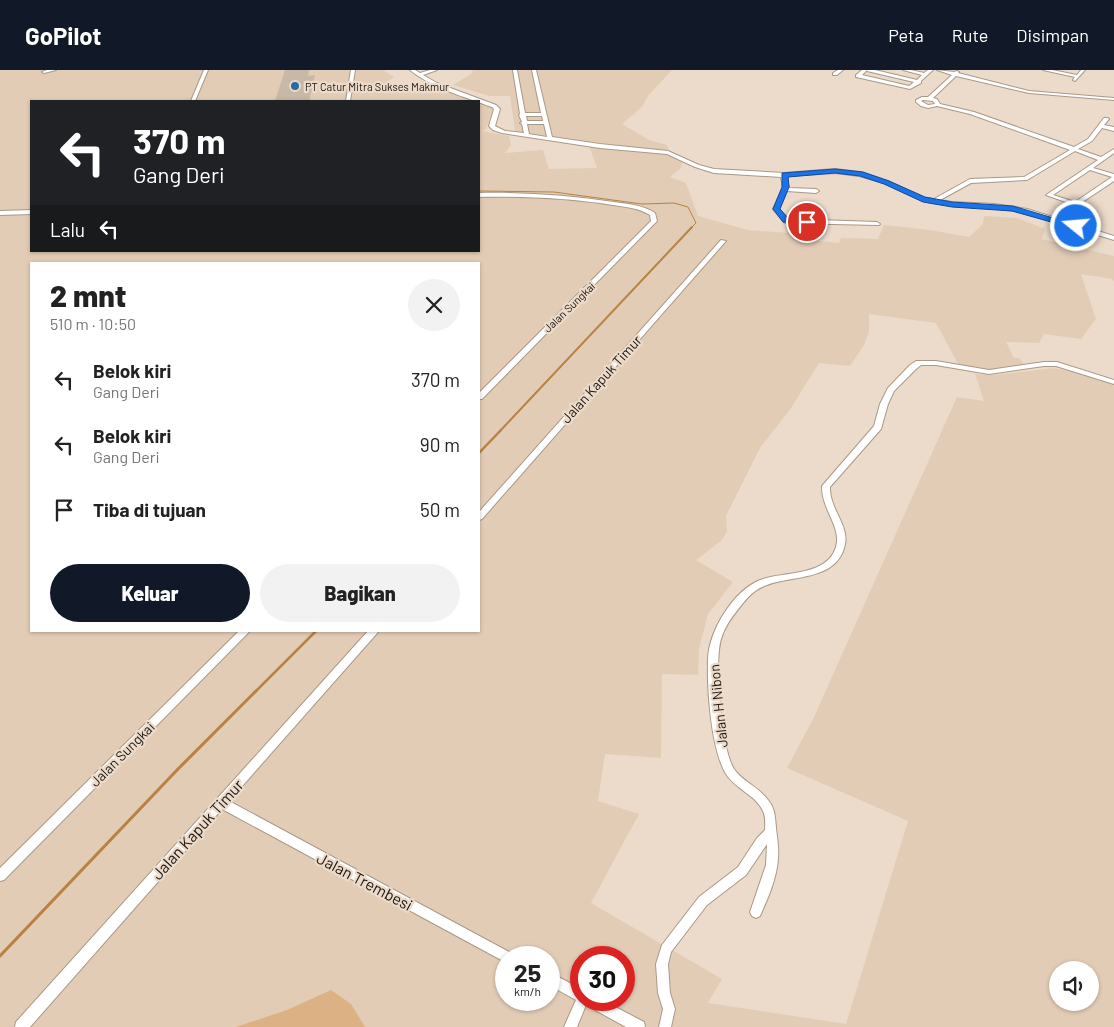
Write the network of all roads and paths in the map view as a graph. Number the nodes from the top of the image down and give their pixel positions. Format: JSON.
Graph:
{"nodes":[{"id":1,"x":54,"y":70,"type":"edge"},
{"id":2,"x":206,"y":70,"type":"edge"},
{"id":3,"x":353,"y":70,"type":"edge"},
{"id":4,"x":412,"y":70,"type":"edge"},
{"id":5,"x":435,"y":70,"type":"edge"},
{"id":6,"x":516,"y":70,"type":"edge"},
{"id":7,"x":534,"y":70,"type":"edge"},
{"id":8,"x":841,"y":70,"type":"edge"},
{"id":9,"x":867,"y":70,"type":"edge"},
{"id":10,"x":905,"y":70,"type":"edge"},
{"id":11,"x":931,"y":70,"type":"edge"},
{"id":12,"x":939,"y":70,"type":"edge"},
{"id":13,"x":1045,"y":70,"type":"edge"},
{"id":14,"x":1082,"y":70,"type":"edge"},
{"id":15,"x":44,"y":72,"type":"dead end"},
{"id":16,"x":957,"y":72,"type":"edge"},
{"id":17,"x":835,"y":74,"type":"dead end"},
{"id":18,"x":418,"y":75,"type":"junction"},
{"id":19,"x":926,"y":75,"type":"junction"},
{"id":20,"x":919,"y":82,"type":"junction"},
{"id":21,"x":930,"y":98,"type":"junction"},
{"id":22,"x":1114,"y":99,"type":"edge"},
{"id":23,"x":193,"y":100,"type":"edge"},
{"id":24,"x":348,"y":100,"type":"edge"},
{"id":25,"x":479,"y":100,"type":"edge"},
{"id":26,"x":480,"y":100,"type":"edge"},
{"id":27,"x":937,"y":105,"type":"junction"},
{"id":28,"x":544,"y":114,"type":"junction"},
{"id":29,"x":522,"y":115,"type":"junction"},
{"id":30,"x":1106,"y":119,"type":"dead end"},
{"id":31,"x":547,"y":122,"type":"junction"},
{"id":32,"x":524,"y":123,"type":"junction"},
{"id":33,"x":1101,"y":126,"type":"junction"},
{"id":34,"x":1114,"y":129,"type":"edge"},
{"id":35,"x":527,"y":136,"type":"junction"},
{"id":36,"x":550,"y":137,"type":"junction"},
{"id":37,"x":600,"y":146,"type":"joint"},
{"id":38,"x":1074,"y":150,"type":"junction"},
{"id":39,"x":1114,"y":151,"type":"edge"},
{"id":40,"x":1101,"y":159,"type":"junction"},
{"id":41,"x":697,"y":166,"type":"joint"},
{"id":42,"x":1089,"y":168,"type":"junction"},
{"id":43,"x":784,"y":175,"type":"junction"},
{"id":44,"x":1114,"y":177,"type":"edge"},
{"id":45,"x":785,"y":189,"type":"junction"},
{"id":46,"x":954,"y":190,"type":"junction"},
{"id":47,"x":816,"y":191,"type":"dead end"},
{"id":48,"x":480,"y":195,"type":"edge"},
{"id":49,"x":933,"y":202,"type":"junction"},
{"id":50,"x":962,"y":205,"type":"junction"},
{"id":51,"x":30,"y":212,"type":"edge"},
{"id":52,"x":0,"y":213,"type":"edge"},
{"id":53,"x":878,"y":224,"type":"dead end"},
{"id":54,"x":1114,"y":238,"type":"edge"},
{"id":55,"x":724,"y":241,"type":"dead end"},
{"id":56,"x":1114,"y":382,"type":"edge"},
{"id":57,"x":480,"y":396,"type":"edge"},
{"id":58,"x":480,"y":516,"type":"edge"},
{"id":59,"x":244,"y":632,"type":"edge"},
{"id":60,"x":373,"y":632,"type":"edge"},
{"id":61,"x":222,"y":803,"type":"junction"},
{"id":62,"x":771,"y":832,"type":"junction"},
{"id":63,"x":0,"y":876,"type":"edge"},
{"id":64,"x":756,"y":912,"type":"dead end"},
{"id":65,"x":495,"y":950,"type":"edge"},
{"id":66,"x":577,"y":1011,"type":"edge"},
{"id":67,"x":609,"y":1011,"type":"edge"},
{"id":68,"x":21,"y":1027,"type":"edge"},
{"id":69,"x":570,"y":1027,"type":"edge"},
{"id":70,"x":639,"y":1027,"type":"edge"},
{"id":71,"x":665,"y":1027,"type":"edge"}],
"edges":[{"from":1,"to":15,"type":"street"},
{"from":2,"to":23,"type":"street"},
{"from":3,"to":24,"type":"street"},
{"from":4,"to":18,"type":"street"},
{"from":5,"to":18,"type":"street"},
{"from":6,"to":29,"type":"street"},
{"from":7,"to":28,"type":"street"},
{"from":8,"to":17,"type":"street"},
{"from":9,"to":20,"type":"street"},
{"from":9,"to":20,"type":"street"},
{"from":10,"to":19,"type":"street"},
{"from":11,"to":19,"type":"street"},
{"from":12,"to":16,"type":"street"},
{"from":13,"to":14,"type":"street"},
{"from":16,"to":21,"type":"street"},
{"from":16,"to":22,"type":"street"},
{"from":18,"to":25,"type":"street"},
{"from":19,"to":20,"type":"street"},
{"from":21,"to":27,"type":"street"},
{"from":21,"to":27,"type":"street"},
{"from":26,"to":35,"type":"street"},
{"from":27,"to":38,"type":"street"},
{"from":28,"to":29,"type":"street"},
{"from":28,"to":31,"type":"street"},
{"from":29,"to":32,"type":"street"},
{"from":30,"to":33,"type":"street"},
{"from":31,"to":32,"type":"street"},
{"from":31,"to":36,"type":"street"},
{"from":32,"to":35,"type":"street"},
{"from":33,"to":34,"type":"street"},
{"from":33,"to":38,"type":"street"},
{"from":35,"to":36,"type":"street"},
{"from":36,"to":37,"type":"street"},
{"from":37,"to":41,"type":"street"},
{"from":38,"to":40,"type":"street"},
{"from":38,"to":46,"type":"street"},
{"from":39,"to":40,"type":"street"},
{"from":40,"to":42,"type":"street"},
{"from":41,"to":43,"type":"street"},
{"from":42,"to":44,"type":"street"},
{"from":42,"to":44,"type":"street"},
{"from":43,"to":45,"type":"street"},
{"from":43,"to":49,"type":"street"},
{"from":45,"to":47,"type":"street"},
{"from":45,"to":53,"type":"street"},
{"from":46,"to":49,"type":"street"},
{"from":46,"to":50,"type":"street"},
{"from":48,"to":57,"type":"street","name":"Jalan Sungkai"},
{"from":49,"to":50,"type":"street"},
{"from":50,"to":54,"type":"street"},
{"from":51,"to":52,"type":"street"},
{"from":55,"to":58,"type":"street","name":"Jalan Kapuk Timur"},
{"from":56,"to":62,"type":"street","name":"Jalan H Nibon"},
{"from":59,"to":63,"type":"street","name":"Jalan Sungkai"},
{"from":60,"to":61,"type":"street","name":"Jalan Kapuk Timur"},
{"from":61,"to":65,"type":"street","name":"Jalan Trembesi"},
{"from":61,"to":68,"type":"street","name":"Jalan Kapuk Timur"},
{"from":62,"to":64,"type":"street"},
{"from":62,"to":71,"type":"street"},
{"from":66,"to":69,"type":"street"},
{"from":67,"to":70,"type":"street"}]}
